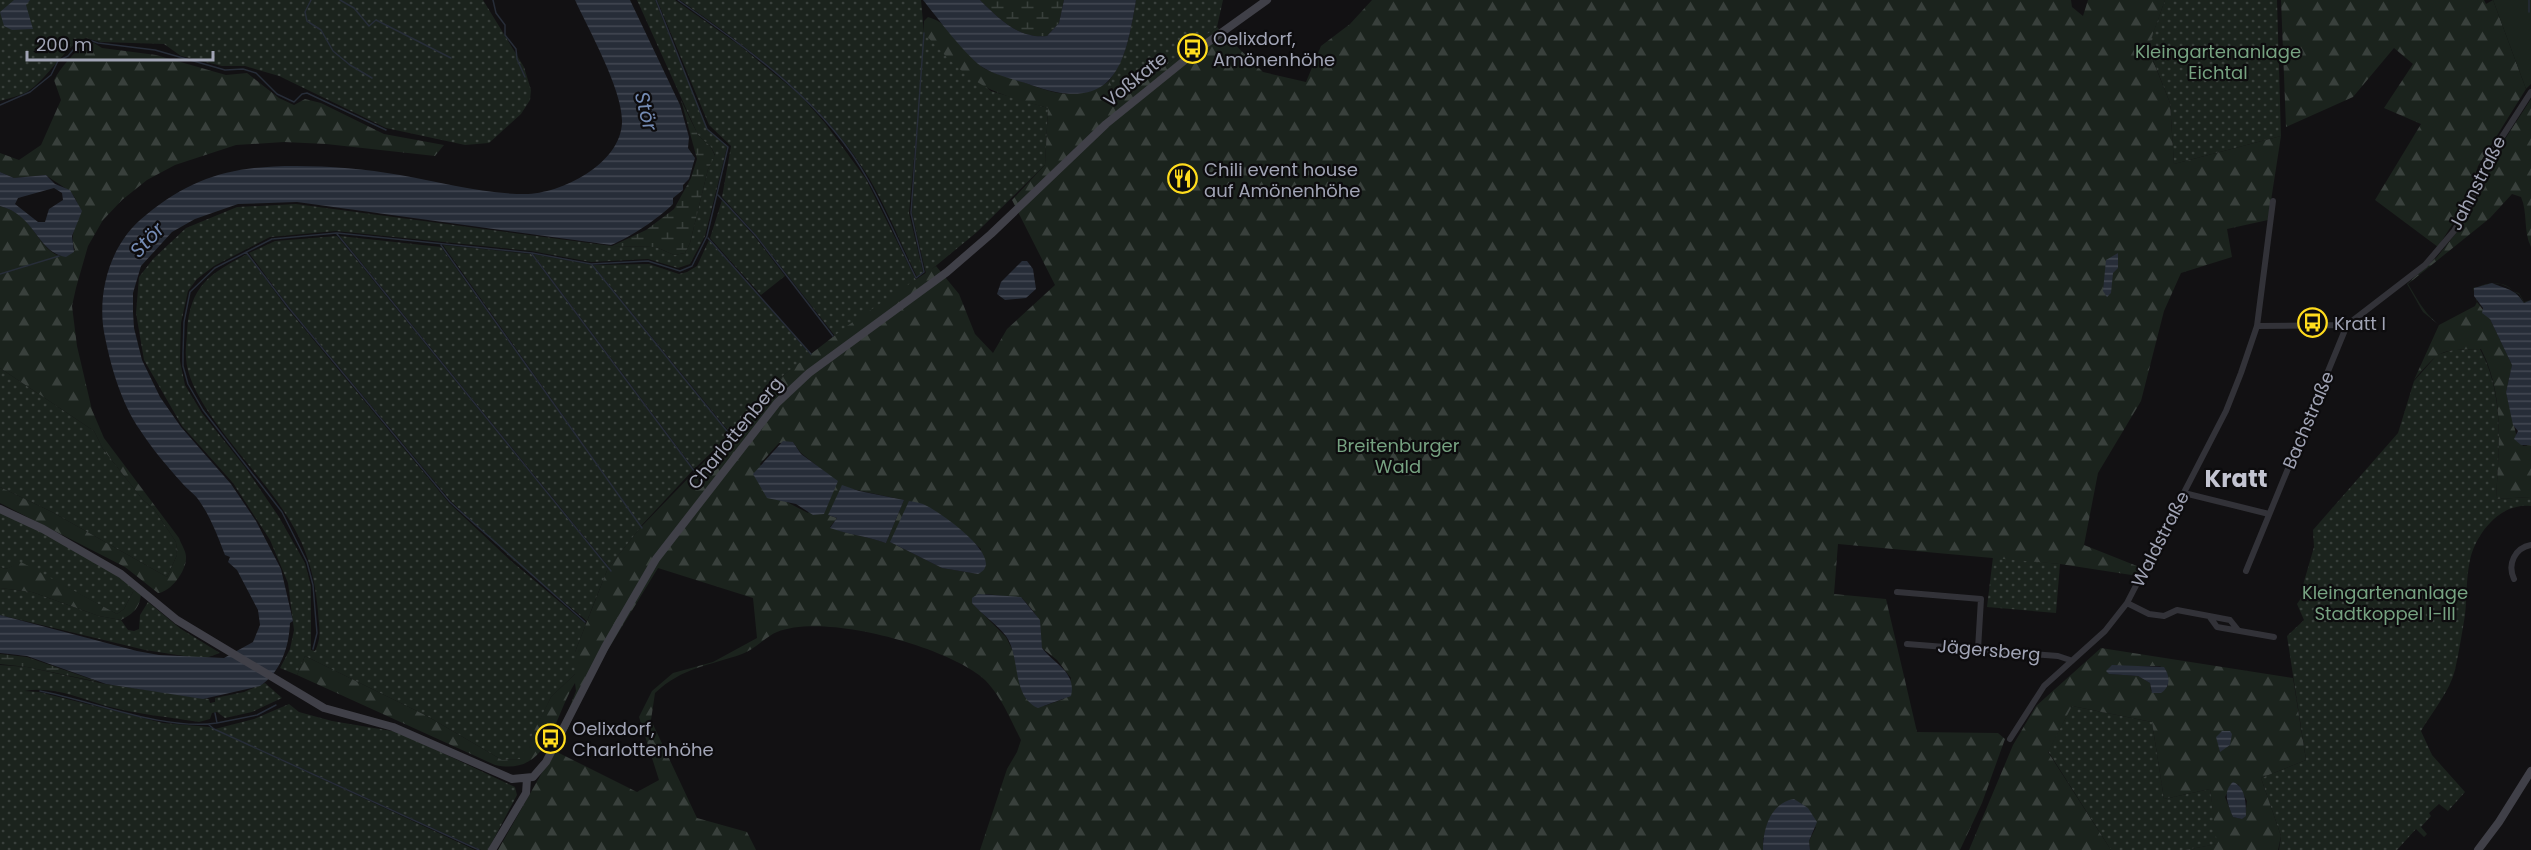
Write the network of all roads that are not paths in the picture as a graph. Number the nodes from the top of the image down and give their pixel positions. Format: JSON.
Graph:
{"nodes":[{"id":1,"x":1267,"y":0,"type":"edge"},
{"id":2,"x":2531,"y":92,"type":"edge"},
{"id":3,"x":1032,"y":194,"type":"joint"},
{"id":4,"x":2273,"y":201,"type":"dead end"},
{"id":5,"x":2347,"y":325,"type":"junction"},
{"id":6,"x":2257,"y":326,"type":"junction"},
{"id":7,"x":2184,"y":493,"type":"junction"},
{"id":8,"x":0,"y":510,"type":"edge"},
{"id":9,"x":2269,"y":513,"type":"junction"},
{"id":10,"x":2531,"y":545,"type":"edge"},
{"id":11,"x":2246,"y":571,"type":"dead end"},
{"id":12,"x":2514,"y":579,"type":"dead end"},
{"id":13,"x":1897,"y":592,"type":"dead end"},
{"id":14,"x":2127,"y":603,"type":"junction"},
{"id":15,"x":2274,"y":637,"type":"dead end"},
{"id":16,"x":1907,"y":644,"type":"dead end"},
{"id":17,"x":1978,"y":649,"type":"junction"},
{"id":18,"x":2070,"y":660,"type":"junction"},
{"id":19,"x":2010,"y":739,"type":"dead end"},
{"id":20,"x":2531,"y":771,"type":"edge"},
{"id":21,"x":527,"y":779,"type":"junction"},
{"id":22,"x":492,"y":850,"type":"edge"},
{"id":23,"x":2478,"y":850,"type":"edge"}],
"edges":[{"from":1,"to":3,"type":"main road","name":"Voßkate"},
{"from":2,"to":5,"type":"street","name":"Jahnstraße"},
{"from":3,"to":21,"type":"main road","name":"Charlottenberg"},
{"from":4,"to":6,"type":"street","name":"Waldstraße"},
{"from":5,"to":6,"type":"street"},
{"from":5,"to":9,"type":"street","name":"Bachstraße"},
{"from":6,"to":7,"type":"street","name":"Waldstraße"},
{"from":7,"to":9,"type":"street"},
{"from":7,"to":14,"type":"street","name":"Waldstraße"},
{"from":8,"to":21,"type":"main road"},
{"from":9,"to":11,"type":"street","name":"Bachstraße"},
{"from":10,"to":12,"type":"street"},
{"from":13,"to":17,"type":"street"},
{"from":14,"to":15,"type":"street"},
{"from":14,"to":18,"type":"street","name":"Waldstraße"},
{"from":16,"to":17,"type":"street","name":"Jägersberg"},
{"from":17,"to":18,"type":"street","name":"Jägersberg"},
{"from":18,"to":19,"type":"street","name":"Waldstraße"},
{"from":20,"to":23,"type":"main road"},
{"from":21,"to":22,"type":"main road"}]}
